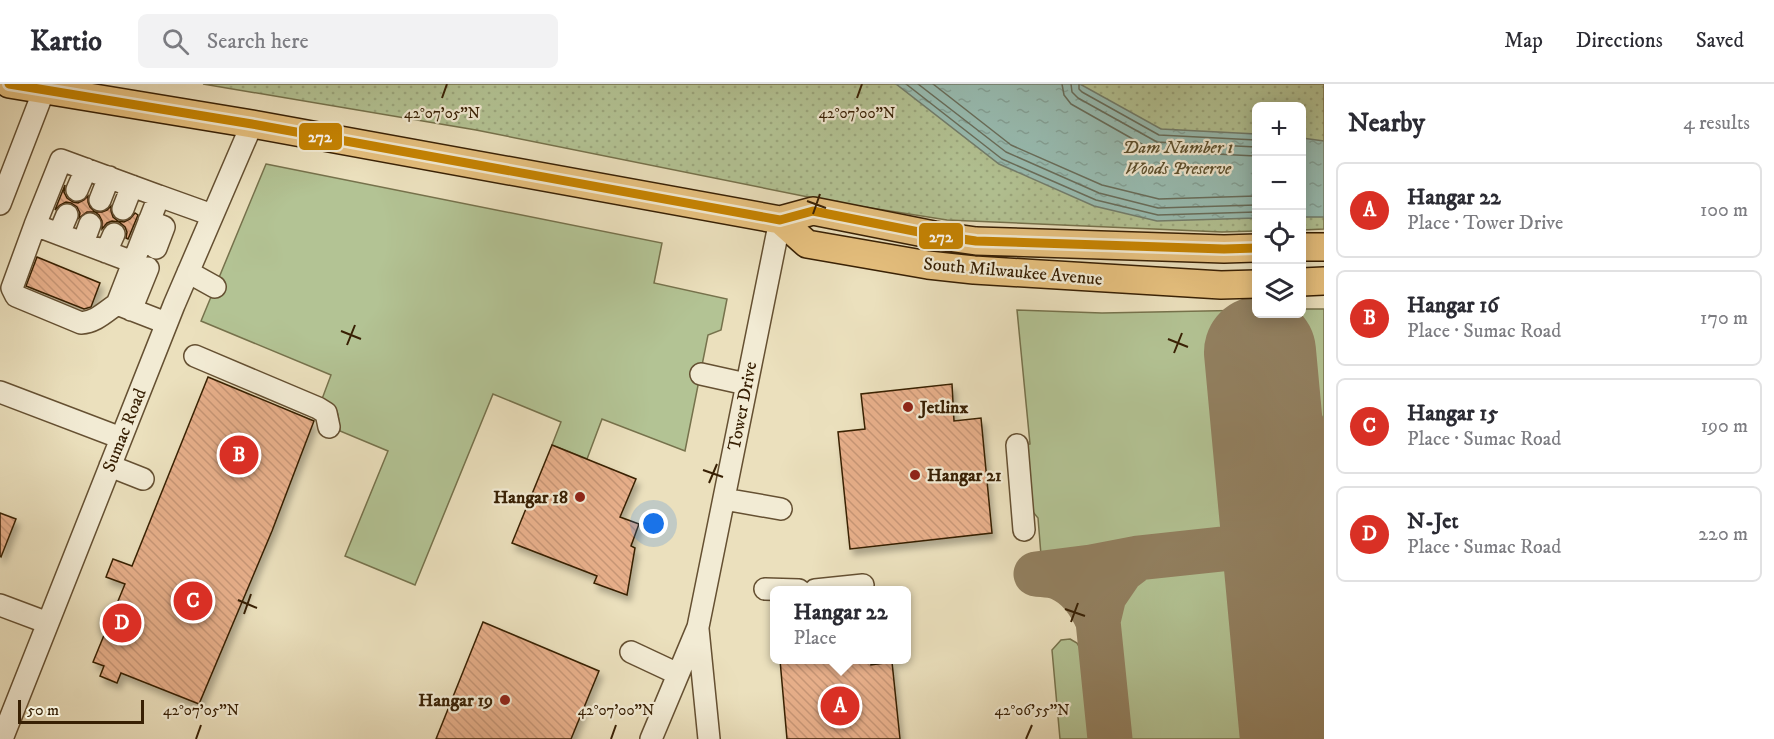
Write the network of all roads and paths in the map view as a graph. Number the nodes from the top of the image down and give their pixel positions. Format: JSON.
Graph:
{"nodes":[{"id":1,"x":9,"y":84,"type":"edge"},
{"id":2,"x":44,"y":90,"type":"junction"},
{"id":3,"x":252,"y":124,"type":"junction"},
{"id":4,"x":86,"y":168,"type":"junction"},
{"id":5,"x":109,"y":177,"type":"junction"},
{"id":6,"x":132,"y":186,"type":"junction"},
{"id":7,"x":77,"y":190,"type":"dead end"},
{"id":8,"x":159,"y":196,"type":"junction"},
{"id":9,"x":100,"y":200,"type":"dead end"},
{"id":10,"x":0,"y":204,"type":"edge"},
{"id":11,"x":123,"y":209,"type":"dead end"},
{"id":12,"x":212,"y":215,"type":"junction"},
{"id":13,"x":780,"y":220,"type":"junction"},
{"id":14,"x":149,"y":221,"type":"junction"},
{"id":15,"x":35,"y":225,"type":"junction"},
{"id":16,"x":1306,"y":247,"type":"edge"},
{"id":17,"x":1324,"y":247,"type":"edge"},
{"id":18,"x":156,"y":248,"type":"dead end"},
{"id":19,"x":1252,"y":248,"type":"edge"},
{"id":20,"x":140,"y":265,"type":"junction"},
{"id":21,"x":188,"y":272,"type":"junction"},
{"id":22,"x":1324,"y":281,"type":"edge"},
{"id":23,"x":1306,"y":282,"type":"edge"},
{"id":24,"x":1252,"y":284,"type":"edge"},
{"id":25,"x":215,"y":287,"type":"dead end"},
{"id":26,"x":124,"y":307,"type":"junction"},
{"id":27,"x":166,"y":323,"type":"junction"},
{"id":28,"x":195,"y":356,"type":"dead end"},
{"id":29,"x":701,"y":374,"type":"dead end"},
{"id":30,"x":746,"y":384,"type":"junction"},
{"id":31,"x":0,"y":392,"type":"edge"},
{"id":32,"x":329,"y":427,"type":"dead end"},
{"id":33,"x":121,"y":438,"type":"junction"},
{"id":34,"x":1017,"y":445,"type":"dead end"},
{"id":35,"x":110,"y":466,"type":"junction"},
{"id":36,"x":143,"y":479,"type":"dead end"},
{"id":37,"x":724,"y":499,"type":"junction"},
{"id":38,"x":782,"y":509,"type":"dead end"},
{"id":39,"x":1024,"y":530,"type":"dead end"},
{"id":40,"x":863,"y":585,"type":"dead end"},
{"id":41,"x":855,"y":586,"type":"edge"},
{"id":42,"x":765,"y":590,"type":"dead end"},
{"id":43,"x":770,"y":590,"type":"edge"},
{"id":44,"x":0,"y":605,"type":"edge"},
{"id":45,"x":48,"y":623,"type":"junction"},
{"id":46,"x":698,"y":627,"type":"junction"},
{"id":47,"x":631,"y":652,"type":"dead end"},
{"id":48,"x":678,"y":674,"type":"junction"},
{"id":49,"x":2,"y":739,"type":"edge"},
{"id":50,"x":651,"y":739,"type":"edge"},
{"id":51,"x":709,"y":739,"type":"edge"}],
"edges":[{"from":1,"to":2,"type":"main road","name":"South Milwaukee Avenue"},
{"from":2,"to":3,"type":"main road","name":"South Milwaukee Avenue"},
{"from":2,"to":10,"type":"street"},
{"from":3,"to":12,"type":"street","name":"Sumac Road"},
{"from":3,"to":13,"type":"main road","name":"South Milwaukee Avenue"},
{"from":4,"to":5,"type":"street"},
{"from":4,"to":7,"type":"street"},
{"from":4,"to":15,"type":"street"},
{"from":5,"to":6,"type":"street"},
{"from":5,"to":9,"type":"street"},
{"from":6,"to":8,"type":"street"},
{"from":6,"to":11,"type":"street"},
{"from":8,"to":12,"type":"street"},
{"from":8,"to":14,"type":"street"},
{"from":12,"to":21,"type":"street","name":"Sumac Road"},
{"from":13,"to":19,"type":"main road","name":"South Milwaukee Avenue"},
{"from":13,"to":24,"type":"main road","name":"South Milwaukee Avenue"},
{"from":13,"to":30,"type":"street","name":"Tower Drive"},
{"from":14,"to":18,"type":"street"},
{"from":14,"to":20,"type":"street"},
{"from":15,"to":20,"type":"street"},
{"from":15,"to":26,"type":"street"},
{"from":16,"to":17,"type":"main road"},
{"from":20,"to":26,"type":"street"},
{"from":21,"to":25,"type":"street"},
{"from":21,"to":27,"type":"street","name":"Sumac Road"},
{"from":22,"to":23,"type":"main road"},
{"from":26,"to":27,"type":"street"},
{"from":27,"to":33,"type":"street","name":"Sumac Road"},
{"from":28,"to":32,"type":"street"},
{"from":29,"to":30,"type":"street"},
{"from":30,"to":37,"type":"street","name":"Tower Drive"},
{"from":31,"to":33,"type":"street"},
{"from":33,"to":35,"type":"street","name":"Sumac Road"},
{"from":34,"to":39,"type":"street"},
{"from":35,"to":36,"type":"street"},
{"from":35,"to":45,"type":"street","name":"Sumac Road"},
{"from":37,"to":38,"type":"street"},
{"from":37,"to":46,"type":"street","name":"Tower Drive"},
{"from":40,"to":41,"type":"street"},
{"from":42,"to":43,"type":"street"},
{"from":44,"to":45,"type":"street"},
{"from":45,"to":49,"type":"street","name":"Sumac Road"},
{"from":46,"to":48,"type":"street","name":"Tower Drive"},
{"from":46,"to":51,"type":"street","name":"Tower Drive"},
{"from":47,"to":48,"type":"street"},
{"from":48,"to":50,"type":"street","name":"Tower Drive"}]}
